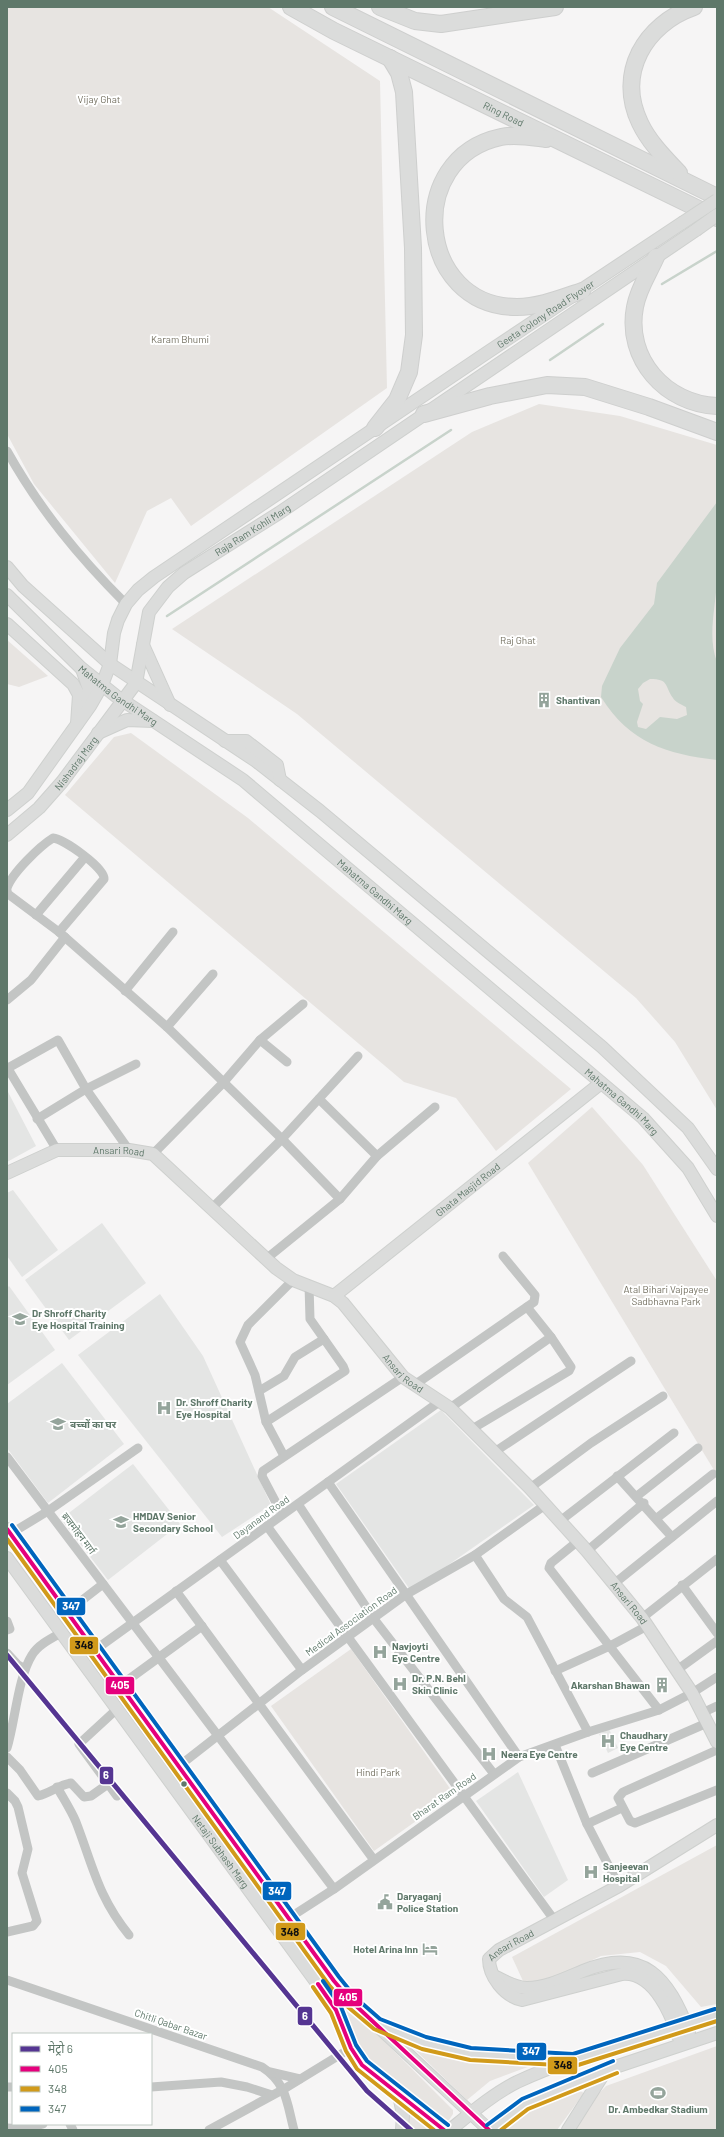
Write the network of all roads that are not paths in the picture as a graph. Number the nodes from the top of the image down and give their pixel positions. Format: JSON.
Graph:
{"nodes":[{"id":1,"x":292,"y":7,"type":"edge"},
{"id":2,"x":333,"y":7,"type":"edge"},
{"id":3,"x":380,"y":7,"type":"edge"},
{"id":4,"x":555,"y":7,"type":"edge"},
{"id":5,"x":694,"y":7,"type":"edge"},
{"id":6,"x":390,"y":58,"type":"junction"},
{"id":7,"x":560,"y":141,"type":"junction"},
{"id":8,"x":686,"y":181,"type":"junction"},
{"id":9,"x":717,"y":196,"type":"edge"},
{"id":10,"x":717,"y":200,"type":"edge"},
{"id":11,"x":717,"y":217,"type":"edge"},
{"id":12,"x":656,"y":256,"type":"junction"},
{"id":13,"x":582,"y":291,"type":"junction"},
{"id":14,"x":717,"y":406,"type":"edge"},
{"id":15,"x":419,"y":408,"type":"junction"},
{"id":16,"x":375,"y":428,"type":"junction"},
{"id":17,"x":717,"y":432,"type":"edge"},
{"id":18,"x":7,"y":451,"type":"edge"},
{"id":19,"x":7,"y":567,"type":"edge"},
{"id":20,"x":7,"y":595,"type":"edge"},
{"id":21,"x":126,"y":604,"type":"junction"},
{"id":22,"x":7,"y":624,"type":"edge"},
{"id":23,"x":43,"y":631,"type":"junction"},
{"id":24,"x":143,"y":644,"type":"junction"},
{"id":25,"x":29,"y":645,"type":"junction"},
{"id":26,"x":110,"y":664,"type":"junction"},
{"id":27,"x":81,"y":668,"type":"junction"},
{"id":28,"x":136,"y":683,"type":"junction"},
{"id":29,"x":102,"y":685,"type":"junction"},
{"id":30,"x":76,"y":688,"type":"junction"},
{"id":31,"x":89,"y":697,"type":"junction"},
{"id":32,"x":123,"y":700,"type":"junction"},
{"id":33,"x":170,"y":705,"type":"junction"},
{"id":34,"x":86,"y":712,"type":"junction"},
{"id":35,"x":154,"y":721,"type":"junction"},
{"id":36,"x":77,"y":725,"type":"junction"},
{"id":37,"x":98,"y":732,"type":"junction"},
{"id":38,"x":7,"y":810,"type":"edge"},
{"id":39,"x":7,"y":835,"type":"edge"},
{"id":40,"x":85,"y":857,"type":"junction"},
{"id":41,"x":7,"y":890,"type":"edge"},
{"id":42,"x":36,"y":915,"type":"junction"},
{"id":43,"x":173,"y":932,"type":"dead end"},
{"id":44,"x":62,"y":935,"type":"junction"},
{"id":45,"x":213,"y":974,"type":"dead end"},
{"id":46,"x":125,"y":991,"type":"junction"},
{"id":47,"x":7,"y":1000,"type":"edge"},
{"id":48,"x":303,"y":1004,"type":"dead end"},
{"id":49,"x":167,"y":1027,"type":"junction"},
{"id":50,"x":260,"y":1040,"type":"junction"},
{"id":51,"x":358,"y":1056,"type":"dead end"},
{"id":52,"x":287,"y":1062,"type":"dead end"},
{"id":53,"x":136,"y":1064,"type":"dead end"},
{"id":54,"x":7,"y":1068,"type":"edge"},
{"id":55,"x":223,"y":1082,"type":"junction"},
{"id":56,"x":601,"y":1083,"type":"junction"},
{"id":57,"x":86,"y":1089,"type":"junction"},
{"id":58,"x":319,"y":1099,"type":"junction"},
{"id":59,"x":435,"y":1107,"type":"dead end"},
{"id":60,"x":37,"y":1119,"type":"junction"},
{"id":61,"x":282,"y":1139,"type":"junction"},
{"id":62,"x":57,"y":1150,"type":"junction"},
{"id":63,"x":129,"y":1150,"type":"junction"},
{"id":64,"x":153,"y":1154,"type":"junction"},
{"id":65,"x":377,"y":1156,"type":"junction"},
{"id":66,"x":717,"y":1169,"type":"edge"},
{"id":67,"x":7,"y":1173,"type":"edge"},
{"id":68,"x":340,"y":1199,"type":"junction"},
{"id":69,"x":211,"y":1208,"type":"junction"},
{"id":70,"x":717,"y":1216,"type":"edge"},
{"id":71,"x":503,"y":1256,"type":"dead end"},
{"id":72,"x":266,"y":1259,"type":"junction"},
{"id":73,"x":293,"y":1280,"type":"junction"},
{"id":74,"x":309,"y":1285,"type":"junction"},
{"id":75,"x":334,"y":1296,"type":"junction"},
{"id":76,"x":528,"y":1307,"type":"junction"},
{"id":77,"x":551,"y":1337,"type":"junction"},
{"id":78,"x":324,"y":1339,"type":"junction"},
{"id":79,"x":631,"y":1361,"type":"dead end"},
{"id":80,"x":402,"y":1377,"type":"junction"},
{"id":81,"x":413,"y":1386,"type":"junction"},
{"id":82,"x":259,"y":1391,"type":"junction"},
{"id":83,"x":663,"y":1396,"type":"dead end"},
{"id":84,"x":439,"y":1402,"type":"junction"},
{"id":85,"x":450,"y":1408,"type":"junction"},
{"id":86,"x":266,"y":1422,"type":"junction"},
{"id":87,"x":472,"y":1429,"type":"junction"},
{"id":88,"x":674,"y":1433,"type":"dead end"},
{"id":89,"x":138,"y":1448,"type":"dead end"},
{"id":90,"x":698,"y":1448,"type":"dead end"},
{"id":91,"x":496,"y":1452,"type":"junction"},
{"id":92,"x":284,"y":1456,"type":"junction"},
{"id":93,"x":7,"y":1457,"type":"edge"},
{"id":94,"x":713,"y":1474,"type":"dead end"},
{"id":95,"x":617,"y":1476,"type":"junction"},
{"id":96,"x":328,"y":1482,"type":"junction"},
{"id":97,"x":530,"y":1488,"type":"junction"},
{"id":98,"x":637,"y":1496,"type":"junction"},
{"id":99,"x":717,"y":1501,"type":"edge"},
{"id":100,"x":644,"y":1503,"type":"junction"},
{"id":101,"x":298,"y":1504,"type":"junction"},
{"id":102,"x":545,"y":1505,"type":"junction"},
{"id":103,"x":48,"y":1511,"type":"junction"},
{"id":104,"x":282,"y":1514,"type":"junction"},
{"id":105,"x":657,"y":1518,"type":"junction"},
{"id":106,"x":560,"y":1521,"type":"junction"},
{"id":107,"x":267,"y":1526,"type":"junction"},
{"id":108,"x":8,"y":1532,"type":"edge"},
{"id":109,"x":672,"y":1537,"type":"junction"},
{"id":110,"x":578,"y":1541,"type":"junction"},
{"id":111,"x":588,"y":1552,"type":"junction"},
{"id":112,"x":475,"y":1555,"type":"junction"},
{"id":113,"x":7,"y":1558,"type":"edge"},
{"id":114,"x":220,"y":1560,"type":"junction"},
{"id":115,"x":716,"y":1562,"type":"edge"},
{"id":116,"x":614,"y":1583,"type":"junction"},
{"id":117,"x":104,"y":1584,"type":"junction"},
{"id":118,"x":682,"y":1585,"type":"junction"},
{"id":119,"x":176,"y":1591,"type":"junction"},
{"id":120,"x":405,"y":1595,"type":"junction"},
{"id":121,"x":67,"y":1612,"type":"junction"},
{"id":122,"x":374,"y":1619,"type":"junction"},
{"id":123,"x":7,"y":1621,"type":"edge"},
{"id":124,"x":133,"y":1622,"type":"junction"},
{"id":125,"x":644,"y":1622,"type":"junction"},
{"id":126,"x":202,"y":1626,"type":"junction"},
{"id":127,"x":7,"y":1630,"type":"edge"},
{"id":128,"x":61,"y":1633,"type":"junction"},
{"id":129,"x":717,"y":1633,"type":"edge"},
{"id":130,"x":348,"y":1636,"type":"junction"},
{"id":131,"x":717,"y":1641,"type":"edge"},
{"id":132,"x":610,"y":1646,"type":"junction"},
{"id":133,"x":95,"y":1650,"type":"junction"},
{"id":134,"x":7,"y":1653,"type":"edge"},
{"id":135,"x":160,"y":1657,"type":"junction"},
{"id":136,"x":25,"y":1669,"type":"junction"},
{"id":137,"x":302,"y":1670,"type":"junction"},
{"id":138,"x":677,"y":1670,"type":"junction"},
{"id":139,"x":555,"y":1671,"type":"junction"},
{"id":140,"x":717,"y":1677,"type":"edge"},
{"id":141,"x":121,"y":1685,"type":"junction"},
{"id":142,"x":692,"y":1693,"type":"junction"},
{"id":143,"x":260,"y":1703,"type":"junction"},
{"id":144,"x":717,"y":1706,"type":"edge"},
{"id":145,"x":117,"y":1709,"type":"junction"},
{"id":146,"x":659,"y":1710,"type":"junction"},
{"id":147,"x":705,"y":1718,"type":"junction"},
{"id":148,"x":588,"y":1732,"type":"junction"},
{"id":149,"x":218,"y":1735,"type":"junction"},
{"id":150,"x":717,"y":1742,"type":"edge"},
{"id":151,"x":555,"y":1745,"type":"junction"},
{"id":152,"x":7,"y":1748,"type":"edge"},
{"id":153,"x":717,"y":1750,"type":"edge"},
{"id":154,"x":7,"y":1757,"type":"edge"},
{"id":155,"x":519,"y":1757,"type":"junction"},
{"id":156,"x":179,"y":1766,"type":"junction"},
{"id":157,"x":592,"y":1773,"type":"dead end"},
{"id":158,"x":494,"y":1774,"type":"junction"},
{"id":159,"x":108,"y":1784,"type":"junction"},
{"id":160,"x":57,"y":1787,"type":"junction"},
{"id":161,"x":717,"y":1790,"type":"edge"},
{"id":162,"x":7,"y":1793,"type":"edge"},
{"id":163,"x":463,"y":1795,"type":"junction"},
{"id":164,"x":116,"y":1796,"type":"dead end"},
{"id":165,"x":622,"y":1808,"type":"junction"},
{"id":166,"x":587,"y":1824,"type":"junction"},
{"id":167,"x":717,"y":1825,"type":"edge"},
{"id":168,"x":374,"y":1860,"type":"junction"},
{"id":169,"x":618,"y":1886,"type":"junction"},
{"id":170,"x":334,"y":1889,"type":"junction"},
{"id":171,"x":289,"y":1918,"type":"junction"},
{"id":172,"x":555,"y":1921,"type":"junction"},
{"id":173,"x":7,"y":1932,"type":"edge"},
{"id":174,"x":129,"y":1935,"type":"dead end"},
{"id":175,"x":7,"y":1980,"type":"edge"},
{"id":176,"x":717,"y":2016,"type":"edge"},
{"id":177,"x":378,"y":2024,"type":"junction"},
{"id":178,"x":681,"y":2028,"type":"junction"},
{"id":179,"x":717,"y":2033,"type":"edge"},
{"id":180,"x":686,"y":2042,"type":"junction"},
{"id":181,"x":351,"y":2048,"type":"junction"},
{"id":182,"x":574,"y":2060,"type":"junction"},
{"id":183,"x":606,"y":2070,"type":"junction"},
{"id":184,"x":269,"y":2072,"type":"junction"},
{"id":185,"x":300,"y":2079,"type":"junction"},
{"id":186,"x":152,"y":2087,"type":"edge"},
{"id":187,"x":284,"y":2089,"type":"junction"},
{"id":188,"x":399,"y":2094,"type":"junction"},
{"id":189,"x":272,"y":2095,"type":"junction"},
{"id":190,"x":472,"y":2112,"type":"junction"},
{"id":191,"x":39,"y":2125,"type":"edge"},
{"id":192,"x":7,"y":2128,"type":"edge"},
{"id":193,"x":293,"y":2128,"type":"edge"},
{"id":194,"x":208,"y":2130,"type":"edge"},
{"id":195,"x":402,"y":2130,"type":"edge"},
{"id":196,"x":444,"y":2130,"type":"edge"},
{"id":197,"x":450,"y":2130,"type":"edge"},
{"id":198,"x":490,"y":2130,"type":"edge"},
{"id":199,"x":568,"y":2130,"type":"edge"}],
"edges":[{"from":1,"to":6,"type":"highway","name":"Ring Road"},
{"from":2,"to":8,"type":"highway","name":"Ring Road"},
{"from":3,"to":4,"type":"highway"},
{"from":5,"to":8,"type":"highway"},
{"from":6,"to":7,"type":"highway","name":"Ring Road"},
{"from":6,"to":16,"type":"highway"},
{"from":7,"to":11,"type":"highway","name":"Ring Road"},
{"from":7,"to":13,"type":"highway"},
{"from":8,"to":9,"type":"highway","name":"Ring Road"},
{"from":10,"to":13,"type":"main road","name":"Geeta Colony Road Flyover","bridge":true},
{"from":11,"to":12,"type":"main road","name":"Geeta Colony Road Flyover","bridge":true},
{"from":12,"to":14,"type":"highway"},
{"from":12,"to":15,"type":"main road","name":"Geeta Colony Road Flyover"},
{"from":13,"to":15,"type":"main road","name":"Geeta Colony Road Flyover"},
{"from":15,"to":16,"type":"main road","name":"Geeta Colony Road Flyover"},
{"from":15,"to":17,"type":"highway"},
{"from":15,"to":24,"type":"main road","name":"Raja Ram Kohli Marg"},
{"from":16,"to":21,"type":"main road","name":"Raja Ram Kohli Marg"},
{"from":18,"to":21,"type":"street"},
{"from":19,"to":26,"type":"main road","name":"Mahatma Gandhi Marg"},
{"from":20,"to":23,"type":"main road","name":"Mahatma Gandhi Marg"},
{"from":21,"to":26,"type":"main road","name":"Raja Ram Kohli Marg"},
{"from":22,"to":25,"type":"main road"},
{"from":23,"to":25,"type":"main road"},
{"from":23,"to":27,"type":"main road","name":"Mahatma Gandhi Marg"},
{"from":24,"to":28,"type":"main road","name":"Raja Ram Kohli Marg"},
{"from":24,"to":33,"type":"main road"},
{"from":25,"to":30,"type":"main road"},
{"from":26,"to":28,"type":"main road","name":"Mahatma Gandhi Marg"},
{"from":26,"to":29,"type":"main road","name":"Raja Ram Kohli Marg"},
{"from":27,"to":29,"type":"main road","name":"Mahatma Gandhi Marg"},
{"from":27,"to":31,"type":"main road"},
{"from":28,"to":32,"type":"main road","name":"Nishadraj Marg"},
{"from":28,"to":33,"type":"main road","name":"Mahatma Gandhi Marg"},
{"from":29,"to":32,"type":"main road","name":"Mahatma Gandhi Marg"},
{"from":29,"to":34,"type":"main road","name":"Nishadraj Marg"},
{"from":30,"to":31,"type":"main road"},
{"from":30,"to":36,"type":"main road"},
{"from":31,"to":34,"type":"main road"},
{"from":32,"to":35,"type":"main road","name":"Mahatma Gandhi Marg"},
{"from":32,"to":37,"type":"main road","name":"Nishadraj Marg"},
{"from":33,"to":66,"type":"main road","name":"Mahatma Gandhi Marg"},
{"from":34,"to":36,"type":"main road","name":"Nishadraj Marg"},
{"from":35,"to":37,"type":"main road"},
{"from":35,"to":56,"type":"main road","name":"Mahatma Gandhi Marg"},
{"from":36,"to":38,"type":"main road","name":"Nishadraj Marg"},
{"from":37,"to":39,"type":"main road","name":"Nishadraj Marg"},
{"from":40,"to":41,"type":"street"},
{"from":40,"to":42,"type":"street"},
{"from":40,"to":44,"type":"street"},
{"from":41,"to":42,"type":"street"},
{"from":42,"to":44,"type":"street"},
{"from":43,"to":46,"type":"street"},
{"from":44,"to":46,"type":"street"},
{"from":44,"to":47,"type":"street"},
{"from":45,"to":49,"type":"street"},
{"from":46,"to":49,"type":"street"},
{"from":48,"to":50,"type":"street"},
{"from":49,"to":55,"type":"street"},
{"from":50,"to":52,"type":"street"},
{"from":50,"to":55,"type":"street"},
{"from":51,"to":58,"type":"street"},
{"from":53,"to":57,"type":"street"},
{"from":54,"to":57,"type":"street"},
{"from":54,"to":60,"type":"street"},
{"from":55,"to":61,"type":"street"},
{"from":55,"to":64,"type":"street"},
{"from":56,"to":70,"type":"main road","name":"Mahatma Gandhi Marg"},
{"from":56,"to":75,"type":"main road","name":"Ghata Masjid Road"},
{"from":57,"to":60,"type":"street"},
{"from":57,"to":63,"type":"street"},
{"from":58,"to":61,"type":"street"},
{"from":58,"to":65,"type":"street"},
{"from":59,"to":65,"type":"street"},
{"from":60,"to":62,"type":"street"},
{"from":61,"to":68,"type":"street"},
{"from":61,"to":69,"type":"street"},
{"from":62,"to":63,"type":"main road","name":"Ansari Road"},
{"from":62,"to":67,"type":"main road","name":"Ansari Road"},
{"from":63,"to":64,"type":"main road","name":"Ansari Road"},
{"from":64,"to":69,"type":"main road","name":"Ansari Road"},
{"from":65,"to":68,"type":"street"},
{"from":68,"to":72,"type":"street"},
{"from":69,"to":72,"type":"main road","name":"Ansari Road"},
{"from":71,"to":76,"type":"street"},
{"from":72,"to":73,"type":"main road","name":"Ansari Road"},
{"from":73,"to":74,"type":"main road","name":"Ansari Road"},
{"from":73,"to":82,"type":"street"},
{"from":74,"to":75,"type":"main road","name":"Ansari Road"},
{"from":74,"to":78,"type":"street"},
{"from":75,"to":80,"type":"main road","name":"Ansari Road"},
{"from":76,"to":77,"type":"street"},
{"from":76,"to":81,"type":"street"},
{"from":77,"to":85,"type":"street"},
{"from":77,"to":87,"type":"street"},
{"from":78,"to":82,"type":"street"},
{"from":78,"to":86,"type":"street"},
{"from":79,"to":91,"type":"street"},
{"from":80,"to":81,"type":"main road","name":"Ansari Road"},
{"from":80,"to":92,"type":"street"},
{"from":81,"to":84,"type":"main road","name":"Ansari Road"},
{"from":82,"to":86,"type":"street"},
{"from":83,"to":97,"type":"street"},
{"from":84,"to":85,"type":"main road","name":"Ansari Road"},
{"from":84,"to":96,"type":"street","name":"Dayanand Road"},
{"from":85,"to":87,"type":"main road","name":"Ansari Road"},
{"from":86,"to":92,"type":"street"},
{"from":87,"to":91,"type":"main road","name":"Ansari Road"},
{"from":88,"to":95,"type":"street"},
{"from":89,"to":103,"type":"street"},
{"from":90,"to":98,"type":"street"},
{"from":91,"to":97,"type":"main road","name":"Ansari Road"},
{"from":92,"to":104,"type":"street"},
{"from":93,"to":103,"type":"street","name":"ब्रजमोहन मार्ग"},
{"from":94,"to":105,"type":"street"},
{"from":95,"to":98,"type":"street"},
{"from":95,"to":106,"type":"street"},
{"from":96,"to":101,"type":"street","name":"Dayanand Road"},
{"from":96,"to":120,"type":"street"},
{"from":97,"to":102,"type":"main road","name":"Ansari Road"},
{"from":98,"to":100,"type":"street"},
{"from":99,"to":109,"type":"street"},
{"from":100,"to":105,"type":"street"},
{"from":100,"to":111,"type":"street"},
{"from":101,"to":104,"type":"street","name":"Dayanand Road"},
{"from":101,"to":122,"type":"street"},
{"from":102,"to":106,"type":"main road","name":"Ansari Road"},
{"from":102,"to":112,"type":"street","name":"Medical Association Road"},
{"from":103,"to":108,"type":"street"},
{"from":103,"to":117,"type":"street","name":"ब्रजमोहन मार्ग"},
{"from":104,"to":107,"type":"street","name":"Dayanand Road"},
{"from":105,"to":109,"type":"street"},
{"from":106,"to":110,"type":"main road","name":"Ansari Road"},
{"from":107,"to":114,"type":"street","name":"Dayanand Road"},
{"from":107,"to":130,"type":"street"},
{"from":108,"to":121,"type":"main road","name":"Netaji Subhash Marg"},
{"from":109,"to":116,"type":"street"},
{"from":110,"to":111,"type":"main road","name":"Ansari Road"},
{"from":110,"to":132,"type":"street"},
{"from":111,"to":116,"type":"main road","name":"Ansari Road"},
{"from":112,"to":120,"type":"street","name":"Medical Association Road"},
{"from":112,"to":139,"type":"street"},
{"from":113,"to":128,"type":"main road","name":"Netaji Subhash Marg"},
{"from":114,"to":119,"type":"street","name":"Dayanand Road"},
{"from":114,"to":137,"type":"street"},
{"from":115,"to":118,"type":"street"},
{"from":116,"to":125,"type":"main road","name":"Ansari Road"},
{"from":117,"to":121,"type":"street"},
{"from":117,"to":124,"type":"street","name":"ब्रजमोहन मार्ग"},
{"from":118,"to":125,"type":"street"},
{"from":118,"to":129,"type":"street"},
{"from":119,"to":124,"type":"street","name":"Dayanand Road"},
{"from":119,"to":126,"type":"street"},
{"from":120,"to":122,"type":"street","name":"Medical Association Road"},
{"from":120,"to":155,"type":"street"},
{"from":121,"to":133,"type":"main road","name":"Netaji Subhash Marg"},
{"from":122,"to":130,"type":"street","name":"Medical Association Road"},
{"from":122,"to":158,"type":"street"},
{"from":123,"to":127,"type":"street"},
{"from":124,"to":133,"type":"street","name":"Dayanand Road"},
{"from":124,"to":135,"type":"street","name":"ब्रजमोहन मार्ग"},
{"from":125,"to":132,"type":"street"},
{"from":125,"to":138,"type":"main road","name":"Ansari Road"},
{"from":126,"to":135,"type":"street"},
{"from":126,"to":143,"type":"street"},
{"from":128,"to":136,"type":"street"},
{"from":128,"to":145,"type":"main road","name":"Netaji Subhash Marg"},
{"from":130,"to":137,"type":"street","name":"Medical Association Road"},
{"from":130,"to":163,"type":"street"},
{"from":131,"to":138,"type":"street"},
{"from":132,"to":139,"type":"street"},
{"from":132,"to":146,"type":"street"},
{"from":133,"to":141,"type":"main road","name":"Netaji Subhash Marg"},
{"from":134,"to":136,"type":"street"},
{"from":135,"to":141,"type":"street"},
{"from":135,"to":149,"type":"street","name":"ब्रजमोहन मार्ग"},
{"from":136,"to":152,"type":"street"},
{"from":137,"to":143,"type":"street","name":"Medical Association Road"},
{"from":138,"to":142,"type":"main road","name":"Ansari Road"},
{"from":139,"to":148,"type":"street"},
{"from":140,"to":142,"type":"street","name":"Bharat Ram Road"},
{"from":141,"to":156,"type":"main road","name":"Netaji Subhash Marg"},
{"from":142,"to":146,"type":"street","name":"Bharat Ram Road"},
{"from":142,"to":147,"type":"main road","name":"Ansari Road"},
{"from":143,"to":149,"type":"street","name":"Medical Association Road"},
{"from":143,"to":168,"type":"street"},
{"from":144,"to":147,"type":"street"},
{"from":145,"to":159,"type":"street"},
{"from":145,"to":181,"type":"main road","name":"Netaji Subhash Marg"},
{"from":146,"to":148,"type":"street","name":"Bharat Ram Road"},
{"from":147,"to":150,"type":"main road","name":"Ansari Road"},
{"from":147,"to":157,"type":"street"},
{"from":148,"to":151,"type":"street","name":"Bharat Ram Road"},
{"from":149,"to":156,"type":"street","name":"Medical Association Road"},
{"from":149,"to":170,"type":"street","name":"ब्रजमोहन मार्ग"},
{"from":151,"to":155,"type":"street","name":"Bharat Ram Road"},
{"from":151,"to":166,"type":"street"},
{"from":153,"to":165,"type":"street"},
{"from":154,"to":160,"type":"street"},
{"from":155,"to":158,"type":"street","name":"Bharat Ram Road"},
{"from":156,"to":171,"type":"main road","name":"Netaji Subhash Marg"},
{"from":158,"to":163,"type":"street","name":"Bharat Ram Road"},
{"from":159,"to":160,"type":"street"},
{"from":159,"to":164,"type":"street"},
{"from":160,"to":174,"type":"street"},
{"from":161,"to":165,"type":"street"},
{"from":162,"to":173,"type":"street"},
{"from":163,"to":168,"type":"street","name":"Bharat Ram Road"},
{"from":163,"to":172,"type":"street"},
{"from":165,"to":166,"type":"street"},
{"from":166,"to":169,"type":"street"},
{"from":167,"to":169,"type":"main road","name":"Ansari Road"},
{"from":168,"to":170,"type":"street","name":"Bharat Ram Road"},
{"from":169,"to":172,"type":"main road","name":"Ansari Road"},
{"from":170,"to":171,"type":"street","name":"Bharat Ram Road"},
{"from":171,"to":177,"type":"main road","name":"Netaji Subhash Marg"},
{"from":172,"to":178,"type":"main road","name":"Ansari Road"},
{"from":175,"to":184,"type":"street","name":"Chitli Qabar Bazar"},
{"from":176,"to":178,"type":"main road"},
{"from":177,"to":182,"type":"main road"},
{"from":177,"to":190,"type":"main road","name":"Netaji Subhash Marg"},
{"from":178,"to":180,"type":"main road","name":"Ansari Road"},
{"from":178,"to":182,"type":"main road"},
{"from":179,"to":180,"type":"main road"},
{"from":180,"to":183,"type":"main road"},
{"from":181,"to":185,"type":"street"},
{"from":181,"to":188,"type":"main road","name":"Netaji Subhash Marg"},
{"from":182,"to":190,"type":"main road"},
{"from":183,"to":198,"type":"main road"},
{"from":183,"to":199,"type":"main road"},
{"from":184,"to":185,"type":"street"},
{"from":184,"to":187,"type":"street","name":"Chitli Qabar Bazar"},
{"from":185,"to":187,"type":"street"},
{"from":186,"to":189,"type":"street"},
{"from":187,"to":189,"type":"street"},
{"from":187,"to":193,"type":"street","name":"Chitli Qabar Bazar"},
{"from":188,"to":195,"type":"main road"},
{"from":188,"to":196,"type":"main road","name":"Netaji Subhash Marg"},
{"from":189,"to":194,"type":"street"},
{"from":190,"to":197,"type":"main road"},
{"from":190,"to":198,"type":"main road","name":"Netaji Subhash Marg"},
{"from":191,"to":192,"type":"street"}]}
